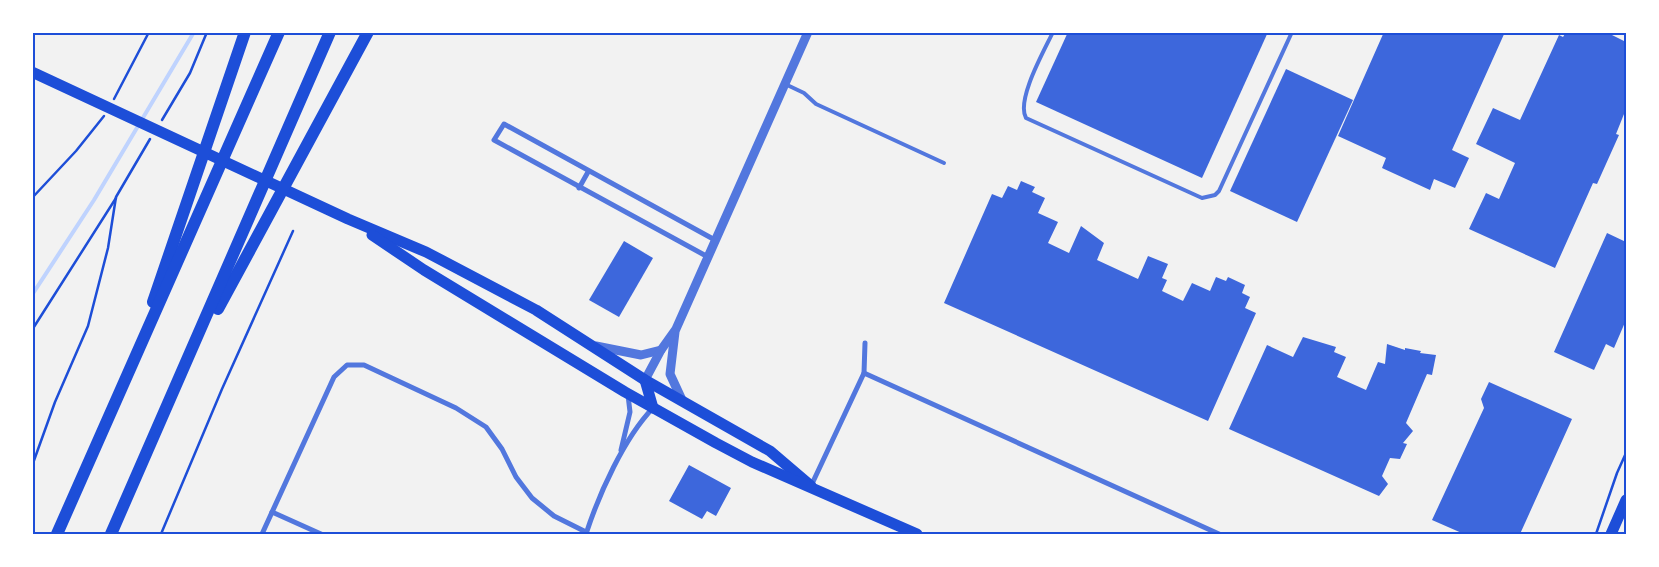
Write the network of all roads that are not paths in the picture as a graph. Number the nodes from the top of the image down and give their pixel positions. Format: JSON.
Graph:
{"nodes":[{"id":1,"x":245,"y":32,"type":"edge"},
{"id":2,"x":279,"y":32,"type":"edge"},
{"id":3,"x":330,"y":32,"type":"edge"},
{"id":4,"x":368,"y":32,"type":"edge"},
{"id":5,"x":808,"y":32,"type":"edge"},
{"id":6,"x":1053,"y":32,"type":"edge"},
{"id":7,"x":1292,"y":32,"type":"edge"},
{"id":8,"x":32,"y":72,"type":"edge"},
{"id":9,"x":785,"y":84,"type":"junction"},
{"id":10,"x":944,"y":163,"type":"dead end"},
{"id":11,"x":588,"y":172,"type":"junction"},
{"id":12,"x":579,"y":188,"type":"junction"},
{"id":13,"x":348,"y":219,"type":"junction"},
{"id":14,"x":715,"y":240,"type":"junction"},
{"id":15,"x":708,"y":257,"type":"junction"},
{"id":16,"x":676,"y":329,"type":"junction"},
{"id":17,"x":865,"y":343,"type":"dead end"},
{"id":18,"x":593,"y":346,"type":"junction"},
{"id":19,"x":661,"y":350,"type":"junction"},
{"id":20,"x":864,"y":373,"type":"junction"},
{"id":21,"x":645,"y":380,"type":"junction"},
{"id":22,"x":124,"y":385,"type":"junction"},
{"id":23,"x":176,"y":389,"type":"junction"},
{"id":24,"x":625,"y":392,"type":"junction"},
{"id":25,"x":682,"y":400,"type":"junction"},
{"id":26,"x":653,"y":408,"type":"junction"},
{"id":27,"x":619,"y":458,"type":"junction"},
{"id":28,"x":811,"y":486,"type":"junction"},
{"id":29,"x":1626,"y":500,"type":"edge"},
{"id":30,"x":272,"y":512,"type":"junction"},
{"id":31,"x":586,"y":533,"type":"edge"},
{"id":32,"x":57,"y":534,"type":"edge"},
{"id":33,"x":111,"y":534,"type":"edge"},
{"id":34,"x":262,"y":534,"type":"edge"},
{"id":35,"x":321,"y":534,"type":"edge"},
{"id":36,"x":917,"y":534,"type":"edge"},
{"id":37,"x":1219,"y":534,"type":"edge"},
{"id":38,"x":1611,"y":534,"type":"edge"}],
"edges":[{"from":1,"to":22,"type":"highway"},
{"from":2,"to":22,"type":"highway"},
{"from":3,"to":23,"type":"highway"},
{"from":4,"to":23,"type":"highway"},
{"from":5,"to":9,"type":"street"},
{"from":6,"to":7,"type":"lane"},
{"from":8,"to":13,"type":"main road"},
{"from":9,"to":10,"type":"lane"},
{"from":9,"to":14,"type":"street"},
{"from":11,"to":12,"type":"street"},
{"from":11,"to":12,"type":"street"},
{"from":11,"to":14,"type":"street"},
{"from":12,"to":15,"type":"street"},
{"from":13,"to":18,"type":"main road"},
{"from":13,"to":24,"type":"main road"},
{"from":14,"to":15,"type":"street"},
{"from":15,"to":16,"type":"street"},
{"from":16,"to":19,"type":"street"},
{"from":16,"to":25,"type":"street"},
{"from":17,"to":20,"type":"street"},
{"from":18,"to":19,"type":"street"},
{"from":18,"to":21,"type":"main road"},
{"from":19,"to":21,"type":"street"},
{"from":20,"to":28,"type":"street"},
{"from":20,"to":37,"type":"street"},
{"from":21,"to":25,"type":"main road"},
{"from":21,"to":26,"type":"main road"},
{"from":22,"to":32,"type":"highway"},
{"from":23,"to":33,"type":"highway"},
{"from":24,"to":26,"type":"main road"},
{"from":24,"to":27,"type":"street"},
{"from":25,"to":28,"type":"main road"},
{"from":26,"to":27,"type":"street"},
{"from":26,"to":28,"type":"main road"},
{"from":27,"to":31,"type":"street"},
{"from":28,"to":36,"type":"main road"},
{"from":29,"to":38,"type":"main road"},
{"from":30,"to":31,"type":"street"},
{"from":30,"to":34,"type":"street"},
{"from":30,"to":35,"type":"street"}]}
